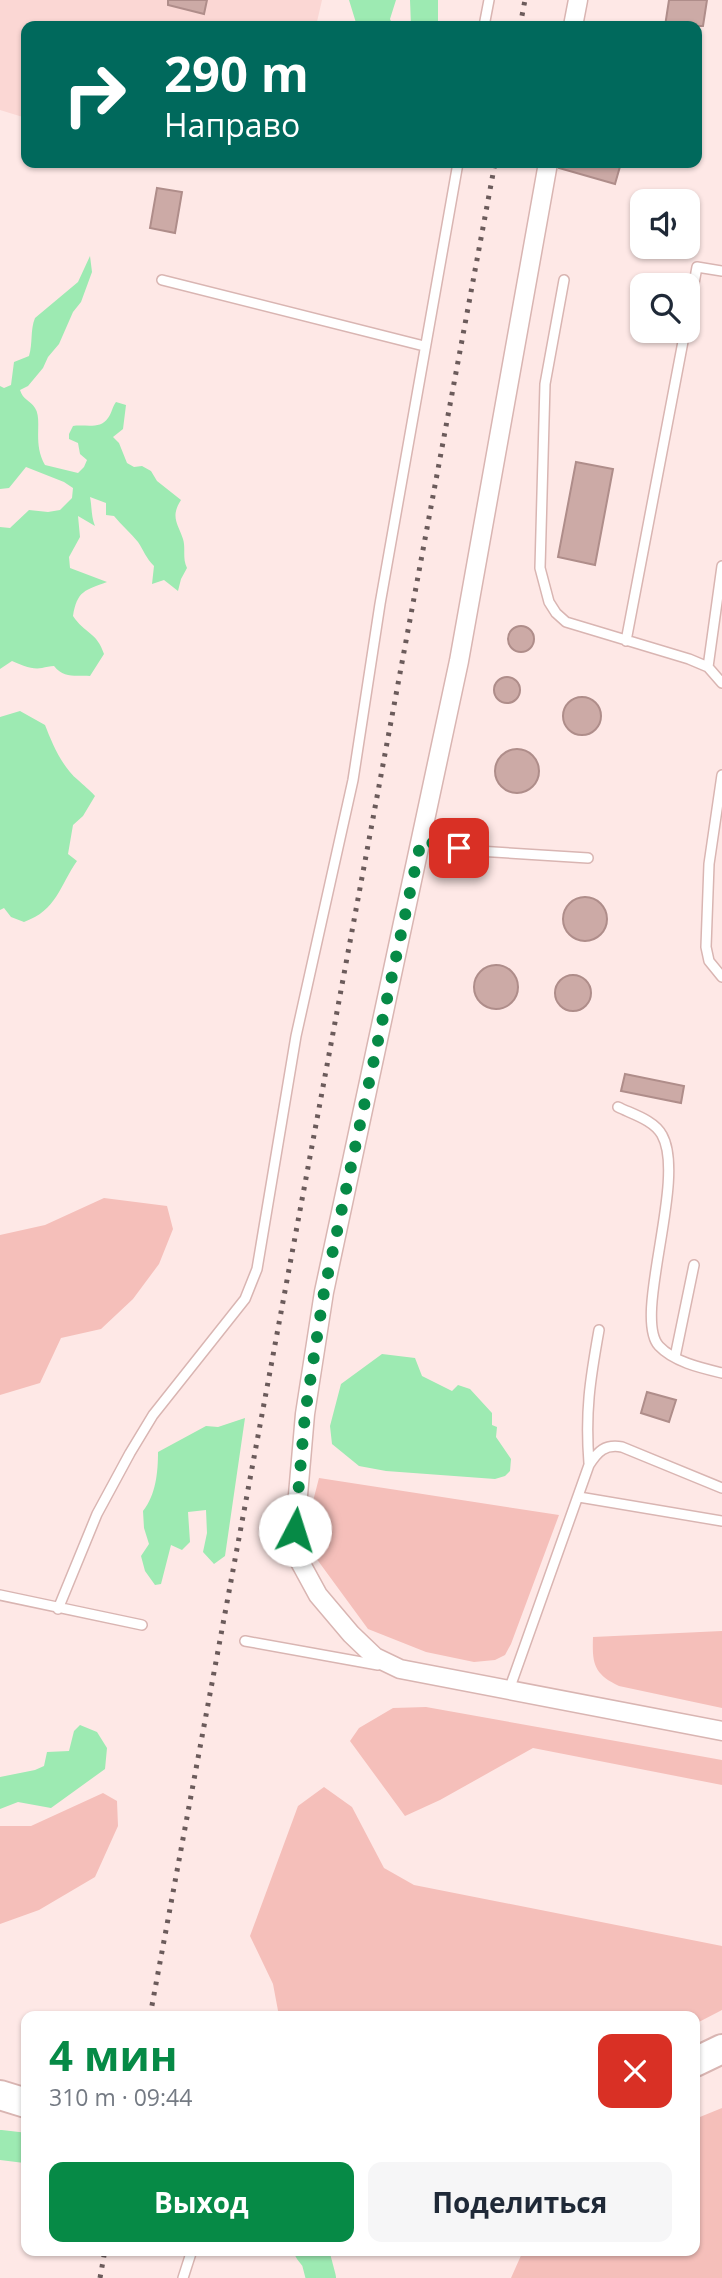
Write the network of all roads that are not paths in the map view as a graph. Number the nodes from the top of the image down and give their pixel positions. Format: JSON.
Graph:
{"nodes":[{"id":1,"x":489,"y":0,"type":"edge"},
{"id":2,"x":578,"y":0,"type":"edge"},
{"id":3,"x":485,"y":21,"type":"edge"},
{"id":4,"x":574,"y":21,"type":"edge"},
{"id":5,"x":457,"y":168,"type":"edge"},
{"id":6,"x":547,"y":168,"type":"edge"},
{"id":7,"x":722,"y":271,"type":"edge"},
{"id":8,"x":696,"y":273,"type":"edge"},
{"id":9,"x":162,"y":280,"type":"dead end"},
{"id":10,"x":564,"y":280,"type":"dead end"},
{"id":11,"x":683,"y":343,"type":"edge"},
{"id":12,"x":424,"y":346,"type":"junction"},
{"id":13,"x":722,"y":566,"type":"edge"},
{"id":14,"x":626,"y":641,"type":"junction"},
{"id":15,"x":708,"y":667,"type":"junction"},
{"id":16,"x":722,"y":683,"type":"edge"},
{"id":17,"x":722,"y":775,"type":"edge"},
{"id":18,"x":421,"y":841,"type":"junction"},
{"id":19,"x":588,"y":858,"type":"dead end"},
{"id":20,"x":722,"y":977,"type":"edge"},
{"id":21,"x":618,"y":1107,"type":"dead end"},
{"id":22,"x":694,"y":1265,"type":"dead end"},
{"id":23,"x":599,"y":1330,"type":"dead end"},
{"id":24,"x":675,"y":1357,"type":"junction"},
{"id":25,"x":722,"y":1373,"type":"edge"},
{"id":26,"x":589,"y":1465,"type":"junction"},
{"id":27,"x":722,"y":1488,"type":"edge"},
{"id":28,"x":579,"y":1497,"type":"junction"},
{"id":29,"x":722,"y":1521,"type":"edge"},
{"id":30,"x":0,"y":1595,"type":"edge"},
{"id":31,"x":58,"y":1609,"type":"junction"},
{"id":32,"x":142,"y":1625,"type":"dead end"},
{"id":33,"x":245,"y":1641,"type":"dead end"},
{"id":34,"x":400,"y":1669,"type":"junction"},
{"id":35,"x":509,"y":1690,"type":"junction"},
{"id":36,"x":722,"y":1731,"type":"edge"},
{"id":37,"x":722,"y":2049,"type":"edge"},
{"id":38,"x":700,"y":2060,"type":"edge"},
{"id":39,"x":0,"y":2095,"type":"edge"},
{"id":40,"x":21,"y":2101,"type":"edge"},
{"id":41,"x":190,"y":2256,"type":"edge"},
{"id":42,"x":183,"y":2278,"type":"edge"}],
"edges":[{"from":1,"to":3,"type":"lane"},
{"from":2,"to":4,"type":"street"},
{"from":5,"to":12,"type":"lane"},
{"from":6,"to":18,"type":"street"},
{"from":7,"to":8,"type":"lane"},
{"from":9,"to":12,"type":"lane"},
{"from":10,"to":14,"type":"lane"},
{"from":11,"to":14,"type":"lane"},
{"from":12,"to":31,"type":"lane"},
{"from":13,"to":15,"type":"lane"},
{"from":14,"to":15,"type":"lane"},
{"from":15,"to":16,"type":"lane"},
{"from":17,"to":20,"type":"lane"},
{"from":18,"to":19,"type":"lane"},
{"from":18,"to":34,"type":"street"},
{"from":21,"to":24,"type":"lane"},
{"from":22,"to":24,"type":"lane"},
{"from":23,"to":26,"type":"lane"},
{"from":24,"to":25,"type":"lane"},
{"from":26,"to":27,"type":"lane"},
{"from":26,"to":28,"type":"lane"},
{"from":28,"to":29,"type":"lane"},
{"from":28,"to":35,"type":"lane"},
{"from":30,"to":31,"type":"lane"},
{"from":31,"to":32,"type":"lane"},
{"from":33,"to":34,"type":"lane"},
{"from":34,"to":35,"type":"street"},
{"from":35,"to":36,"type":"street"},
{"from":37,"to":38,"type":"main road"},
{"from":39,"to":40,"type":"main road"},
{"from":41,"to":42,"type":"lane"}]}
